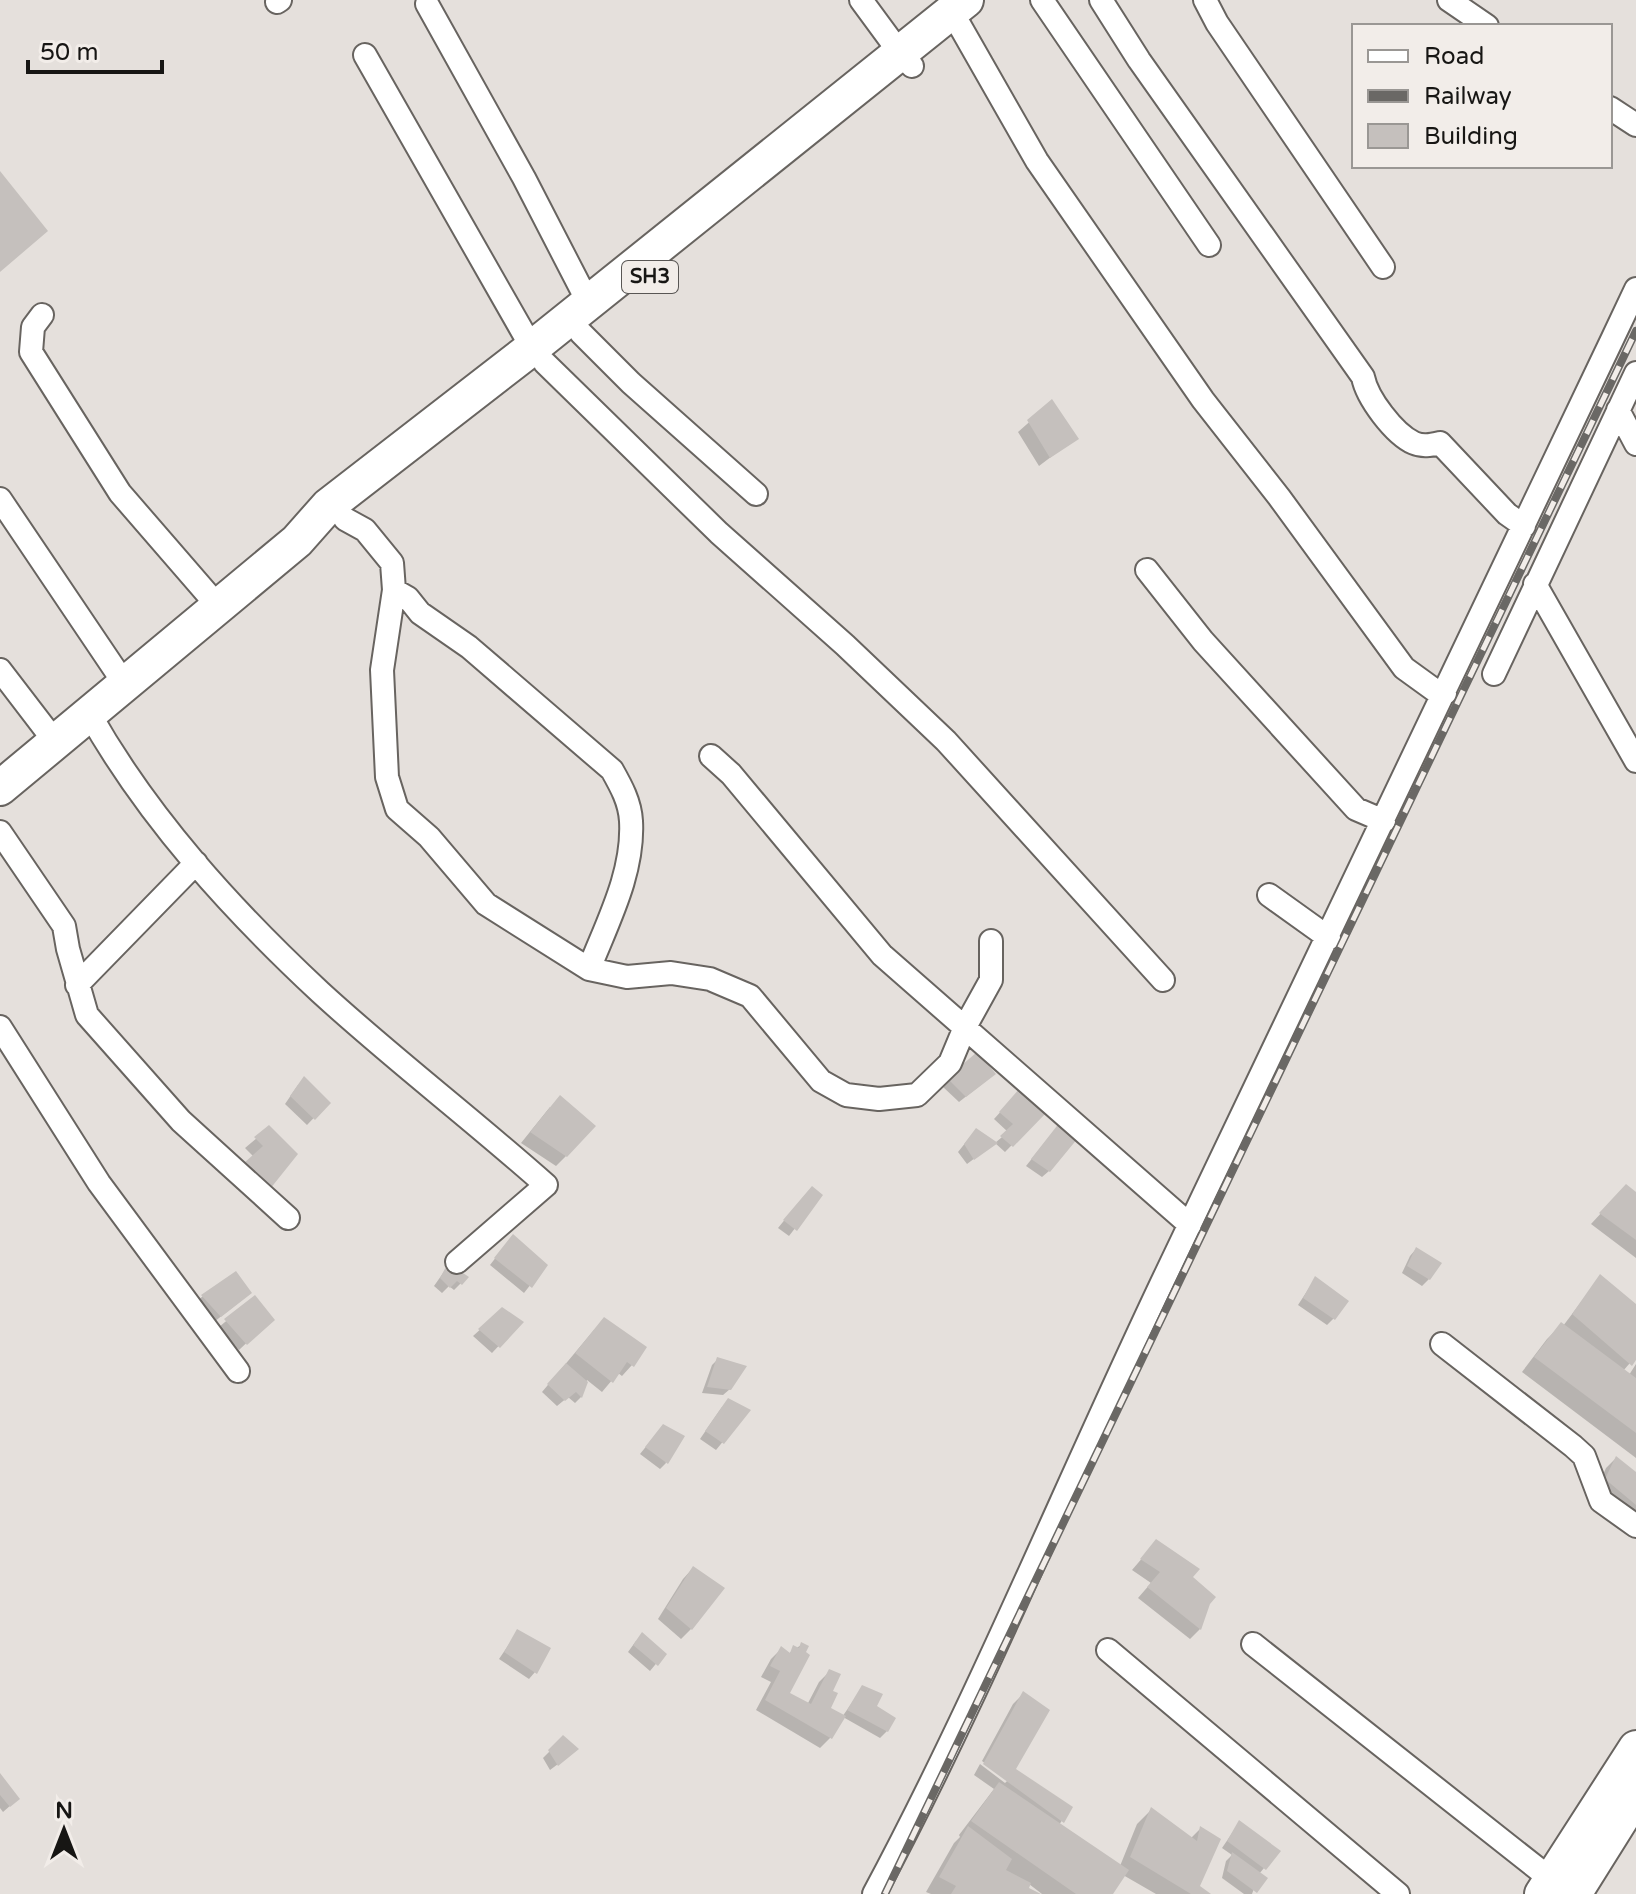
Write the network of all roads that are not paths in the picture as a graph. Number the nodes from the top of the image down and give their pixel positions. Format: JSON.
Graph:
{"nodes":[{"id":1,"x":861,"y":0,"type":"edge"},
{"id":2,"x":994,"y":0,"type":"edge"},
{"id":3,"x":1042,"y":0,"type":"edge"},
{"id":4,"x":1101,"y":0,"type":"edge"},
{"id":5,"x":1205,"y":0,"type":"edge"},
{"id":6,"x":1449,"y":0,"type":"edge"},
{"id":7,"x":427,"y":4,"type":"dead end"},
{"id":8,"x":963,"y":13,"type":"edge"},
{"id":9,"x":1484,"y":24,"type":"edge"},
{"id":10,"x":365,"y":55,"type":"dead end"},
{"id":11,"x":906,"y":60,"type":"junction"},
{"id":12,"x":1612,"y":109,"type":"edge"},
{"id":13,"x":1636,"y":125,"type":"edge"},
{"id":14,"x":1209,"y":245,"type":"dead end"},
{"id":15,"x":1383,"y":267,"type":"dead end"},
{"id":16,"x":1636,"y":289,"type":"edge"},
{"id":17,"x":42,"y":315,"type":"dead end"},
{"id":18,"x":584,"y":318,"type":"junction"},
{"id":19,"x":538,"y":356,"type":"junction"},
{"id":20,"x":1636,"y":373,"type":"edge"},
{"id":21,"x":1618,"y":410,"type":"junction"},
{"id":22,"x":1636,"y":444,"type":"edge"},
{"id":23,"x":756,"y":494,"type":"dead end"},
{"id":24,"x":0,"y":499,"type":"edge"},
{"id":25,"x":345,"y":519,"type":"junction"},
{"id":26,"x":1524,"y":526,"type":"junction"},
{"id":27,"x":297,"y":541,"type":"junction"},
{"id":28,"x":1147,"y":570,"type":"dead end"},
{"id":29,"x":1535,"y":584,"type":"junction"},
{"id":30,"x":394,"y":590,"type":"junction"},
{"id":31,"x":217,"y":605,"type":"junction"},
{"id":32,"x":0,"y":670,"type":"edge"},
{"id":33,"x":1494,"y":674,"type":"dead end"},
{"id":34,"x":124,"y":683,"type":"junction"},
{"id":35,"x":1445,"y":693,"type":"junction"},
{"id":36,"x":89,"y":713,"type":"junction"},
{"id":37,"x":56,"y":743,"type":"junction"},
{"id":38,"x":711,"y":756,"type":"dead end"},
{"id":39,"x":1636,"y":761,"type":"edge"},
{"id":40,"x":0,"y":788,"type":"edge"},
{"id":41,"x":1384,"y":821,"type":"junction"},
{"id":42,"x":0,"y":832,"type":"edge"},
{"id":43,"x":196,"y":863,"type":"junction"},
{"id":44,"x":1269,"y":895,"type":"dead end"},
{"id":45,"x":1329,"y":938,"type":"junction"},
{"id":46,"x":991,"y":941,"type":"dead end"},
{"id":47,"x":589,"y":969,"type":"junction"},
{"id":48,"x":1163,"y":980,"type":"dead end"},
{"id":49,"x":77,"y":985,"type":"junction"},
{"id":50,"x":0,"y":1027,"type":"edge"},
{"id":51,"x":965,"y":1027,"type":"junction"},
{"id":52,"x":288,"y":1218,"type":"dead end"},
{"id":53,"x":1190,"y":1225,"type":"junction"},
{"id":54,"x":457,"y":1262,"type":"dead end"},
{"id":55,"x":1442,"y":1344,"type":"dead end"},
{"id":56,"x":238,"y":1371,"type":"dead end"},
{"id":57,"x":1636,"y":1526,"type":"edge"},
{"id":58,"x":1253,"y":1644,"type":"dead end"},
{"id":59,"x":1108,"y":1650,"type":"dead end"},
{"id":60,"x":1636,"y":1748,"type":"edge"},
{"id":61,"x":1636,"y":1795,"type":"edge"},
{"id":62,"x":1556,"y":1889,"type":"edge"},
{"id":63,"x":874,"y":1894,"type":"edge"},
{"id":64,"x":1398,"y":1894,"type":"edge"}],
"edges":[{"from":1,"to":11,"type":"street"},
{"from":2,"to":8,"type":"main road","number":"SH3"},
{"from":3,"to":14,"type":"street"},
{"from":4,"to":26,"type":"street"},
{"from":5,"to":15,"type":"street"},
{"from":6,"to":9,"type":"street"},
{"from":7,"to":18,"type":"street"},
{"from":8,"to":11,"type":"main road","number":"SH3"},
{"from":8,"to":35,"type":"street"},
{"from":10,"to":19,"type":"street"},
{"from":11,"to":18,"type":"main road","number":"SH3"},
{"from":12,"to":13,"type":"street"},
{"from":16,"to":26,"type":"street"},
{"from":17,"to":31,"type":"street"},
{"from":18,"to":19,"type":"main road","number":"SH3"},
{"from":18,"to":23,"type":"street"},
{"from":19,"to":25,"type":"main road","number":"SH3"},
{"from":19,"to":27,"type":"main road","number":"SH3"},
{"from":19,"to":48,"type":"street"},
{"from":20,"to":21,"type":"street"},
{"from":21,"to":22,"type":"street"},
{"from":21,"to":29,"type":"street"},
{"from":24,"to":34,"type":"street"},
{"from":25,"to":27,"type":"main road","number":"SH3"},
{"from":25,"to":30,"type":"street"},
{"from":26,"to":35,"type":"street"},
{"from":27,"to":31,"type":"main road","number":"SH3"},
{"from":28,"to":41,"type":"street"},
{"from":29,"to":33,"type":"street"},
{"from":29,"to":39,"type":"street"},
{"from":30,"to":47,"type":"street"},
{"from":30,"to":47,"type":"street"},
{"from":31,"to":34,"type":"main road","number":"SH3"},
{"from":32,"to":37,"type":"street"},
{"from":34,"to":36,"type":"main road","number":"SH3"},
{"from":35,"to":41,"type":"street"},
{"from":36,"to":37,"type":"main road","number":"SH3"},
{"from":36,"to":43,"type":"street"},
{"from":37,"to":40,"type":"main road","number":"SH3"},
{"from":38,"to":51,"type":"street"},
{"from":41,"to":45,"type":"street"},
{"from":42,"to":49,"type":"street"},
{"from":43,"to":49,"type":"street"},
{"from":43,"to":54,"type":"street"},
{"from":44,"to":45,"type":"street"},
{"from":45,"to":53,"type":"street"},
{"from":46,"to":51,"type":"street"},
{"from":47,"to":51,"type":"street"},
{"from":49,"to":52,"type":"street"},
{"from":50,"to":56,"type":"street"},
{"from":51,"to":53,"type":"street"},
{"from":53,"to":63,"type":"street"},
{"from":55,"to":57,"type":"street"},
{"from":58,"to":62,"type":"street"},
{"from":59,"to":64,"type":"street"},
{"from":60,"to":62,"type":"main road"},
{"from":61,"to":62,"type":"main road"}]}
